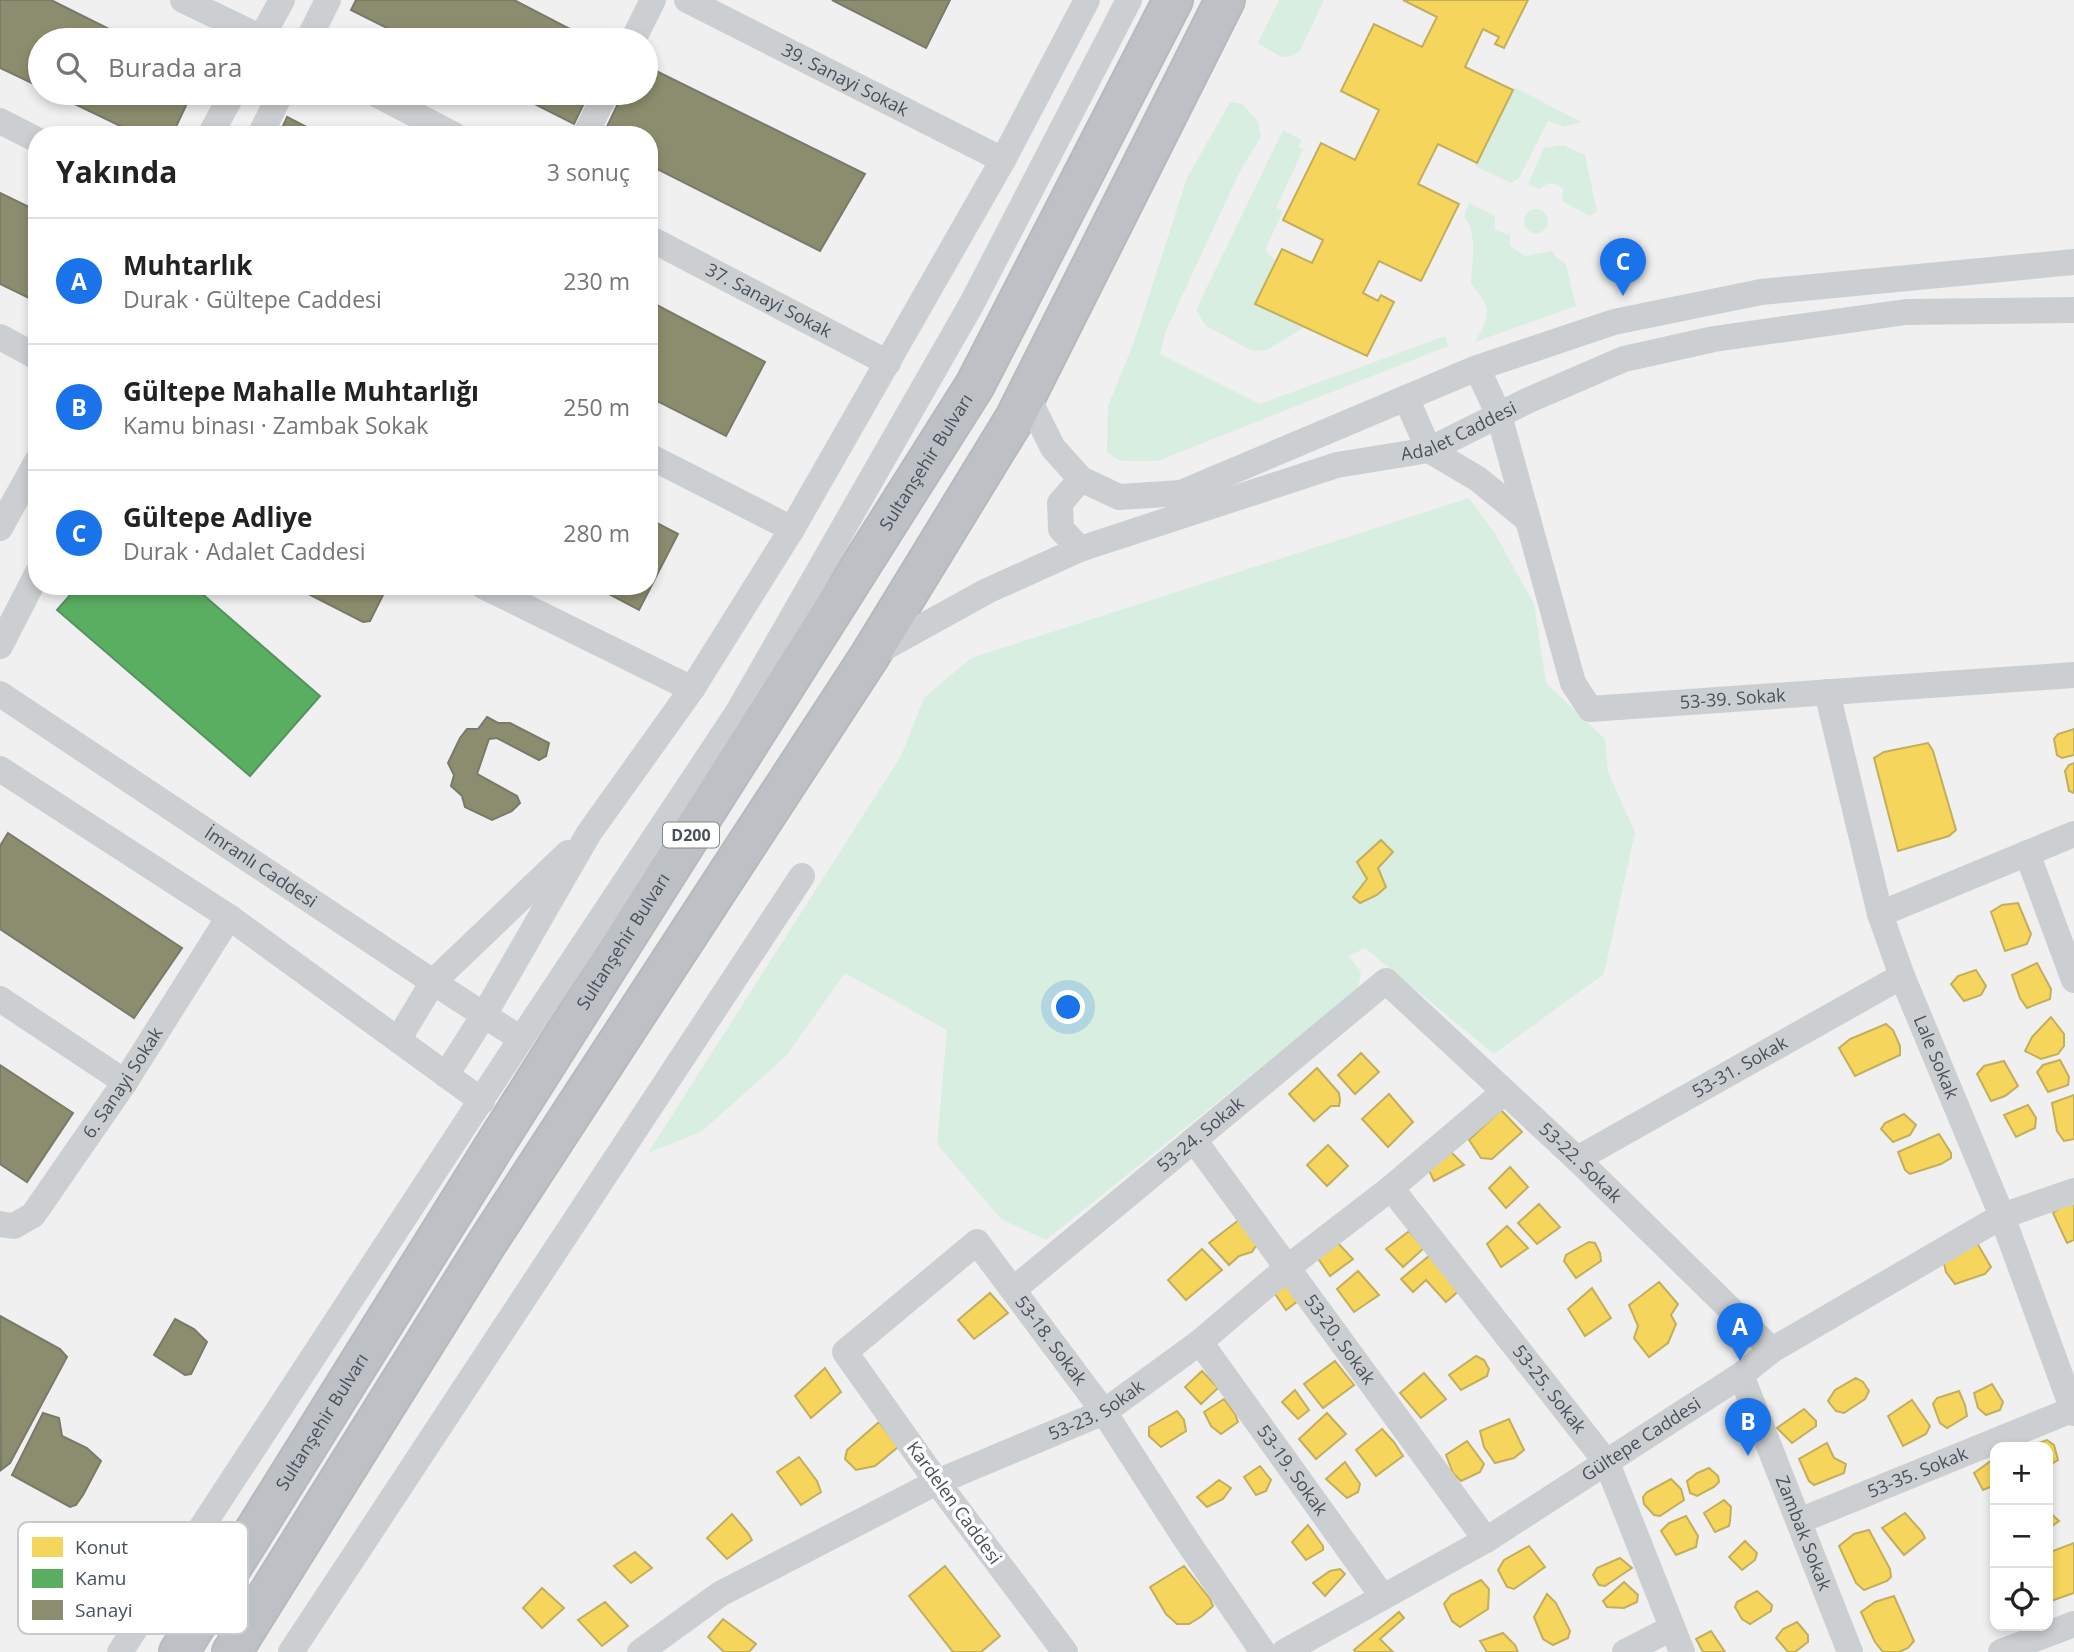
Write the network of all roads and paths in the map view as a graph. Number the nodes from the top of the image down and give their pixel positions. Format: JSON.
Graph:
{"nodes":[{"id":1,"x":183,"y":0,"type":"edge"},
{"id":2,"x":282,"y":0,"type":"edge"},
{"id":3,"x":328,"y":0,"type":"edge"},
{"id":4,"x":653,"y":0,"type":"edge"},
{"id":5,"x":687,"y":0,"type":"edge"},
{"id":6,"x":1087,"y":0,"type":"edge"},
{"id":7,"x":1129,"y":0,"type":"edge"},
{"id":8,"x":1172,"y":0,"type":"edge"},
{"id":9,"x":1225,"y":0,"type":"edge"},
{"id":10,"x":239,"y":28,"type":"edge"},
{"id":11,"x":269,"y":28,"type":"edge"},
{"id":12,"x":314,"y":28,"type":"edge"},
{"id":13,"x":639,"y":28,"type":"edge"},
{"id":14,"x":226,"y":105,"type":"edge"},
{"id":15,"x":275,"y":105,"type":"edge"},
{"id":16,"x":397,"y":105,"type":"edge"},
{"id":17,"x":600,"y":105,"type":"edge"},
{"id":18,"x":0,"y":121,"type":"edge"},
{"id":19,"x":215,"y":126,"type":"edge"},
{"id":20,"x":264,"y":126,"type":"edge"},
{"id":21,"x":437,"y":126,"type":"edge"},
{"id":22,"x":590,"y":126,"type":"edge"},
{"id":23,"x":28,"y":135,"type":"edge"},
{"id":24,"x":1003,"y":160,"type":"junction"},
{"id":25,"x":658,"y":243,"type":"edge"},
{"id":26,"x":2074,"y":262,"type":"edge"},
{"id":27,"x":2074,"y":310,"type":"edge"},
{"id":28,"x":0,"y":337,"type":"edge"},
{"id":29,"x":28,"y":352,"type":"edge"},
{"id":30,"x":888,"y":363,"type":"junction"},
{"id":31,"x":1477,"y":368,"type":"junction"},
{"id":32,"x":1027,"y":396,"type":"junction"},
{"id":33,"x":1406,"y":398,"type":"junction"},
{"id":34,"x":1499,"y":415,"type":"junction"},
{"id":35,"x":1429,"y":450,"type":"junction"},
{"id":36,"x":658,"y":461,"type":"edge"},
{"id":37,"x":28,"y":477,"type":"edge"},
{"id":38,"x":1080,"y":479,"type":"junction"},
{"id":39,"x":1528,"y":520,"type":"junction"},
{"id":40,"x":0,"y":528,"type":"edge"},
{"id":41,"x":792,"y":529,"type":"junction"},
{"id":42,"x":1080,"y":549,"type":"junction"},
{"id":43,"x":28,"y":592,"type":"edge"},
{"id":44,"x":501,"y":595,"type":"edge"},
{"id":45,"x":0,"y":646,"type":"edge"},
{"id":46,"x":869,"y":657,"type":"junction"},
{"id":47,"x":2074,"y":675,"type":"edge"},
{"id":48,"x":692,"y":689,"type":"junction"},
{"id":49,"x":1827,"y":692,"type":"junction"},
{"id":50,"x":0,"y":694,"type":"edge"},
{"id":51,"x":0,"y":769,"type":"edge"},
{"id":52,"x":589,"y":833,"type":"junction"},
{"id":53,"x":2074,"y":834,"type":"edge"},
{"id":54,"x":2027,"y":853,"type":"junction"},
{"id":55,"x":802,"y":876,"type":"dead end"},
{"id":56,"x":1880,"y":914,"type":"junction"},
{"id":57,"x":229,"y":917,"type":"junction"},
{"id":58,"x":1902,"y":976,"type":"junction"},
{"id":59,"x":2074,"y":980,"type":"edge"},
{"id":60,"x":1386,"y":981,"type":"joint"},
{"id":61,"x":433,"y":982,"type":"junction"},
{"id":62,"x":0,"y":999,"type":"edge"},
{"id":63,"x":484,"y":1015,"type":"junction"},
{"id":64,"x":521,"y":1039,"type":"junction"},
{"id":65,"x":398,"y":1040,"type":"junction"},
{"id":66,"x":446,"y":1075,"type":"junction"},
{"id":67,"x":125,"y":1082,"type":"junction"},
{"id":68,"x":1504,"y":1092,"type":"junction"},
{"id":69,"x":482,"y":1101,"type":"junction"},
{"id":70,"x":1194,"y":1140,"type":"junction"},
{"id":71,"x":1577,"y":1159,"type":"junction"},
{"id":72,"x":1391,"y":1188,"type":"junction"},
{"id":73,"x":2074,"y":1191,"type":"edge"},
{"id":74,"x":2002,"y":1216,"type":"junction"},
{"id":75,"x":0,"y":1224,"type":"edge"},
{"id":76,"x":1287,"y":1268,"type":"junction"},
{"id":77,"x":1014,"y":1289,"type":"junction"},
{"id":78,"x":1200,"y":1342,"type":"junction"},
{"id":79,"x":1772,"y":1350,"type":"junction"},
{"id":80,"x":845,"y":1352,"type":"joint"},
{"id":81,"x":1741,"y":1375,"type":"junction"},
{"id":82,"x":2073,"y":1410,"type":"edge"},
{"id":83,"x":1104,"y":1412,"type":"junction"},
{"id":84,"x":1607,"y":1463,"type":"junction"},
{"id":85,"x":937,"y":1482,"type":"junction"},
{"id":86,"x":1798,"y":1521,"type":"junction"},
{"id":87,"x":205,"y":1522,"type":"edge"},
{"id":88,"x":248,"y":1540,"type":"edge"},
{"id":89,"x":1486,"y":1540,"type":"junction"},
{"id":90,"x":1383,"y":1597,"type":"junction"},
{"id":91,"x":2074,"y":1624,"type":"edge"},
{"id":92,"x":248,"y":1626,"type":"edge"},
{"id":93,"x":132,"y":1634,"type":"edge"},
{"id":94,"x":189,"y":1634,"type":"edge"},
{"id":95,"x":243,"y":1634,"type":"edge"},
{"id":96,"x":1677,"y":1640,"type":"edge"},
{"id":97,"x":120,"y":1652,"type":"edge"},
{"id":98,"x":178,"y":1652,"type":"edge"},
{"id":99,"x":232,"y":1652,"type":"edge"},
{"id":100,"x":291,"y":1652,"type":"edge"},
{"id":101,"x":640,"y":1652,"type":"edge"},
{"id":102,"x":1065,"y":1652,"type":"edge"},
{"id":103,"x":1263,"y":1652,"type":"edge"},
{"id":104,"x":1284,"y":1652,"type":"edge"},
{"id":105,"x":1625,"y":1652,"type":"edge"},
{"id":106,"x":1850,"y":1652,"type":"edge"},
{"id":107,"x":2001,"y":1652,"type":"edge"}],
"edges":[{"from":1,"to":10,"type":"street"},
{"from":2,"to":11,"type":"street"},
{"from":3,"to":12,"type":"street"},
{"from":4,"to":13,"type":"street"},
{"from":5,"to":24,"type":"street","name":"39. Sanayi Sokak"},
{"from":6,"to":24,"type":"street"},
{"from":7,"to":64,"type":"street"},
{"from":8,"to":88,"type":"highway","name":"Sultanşehir Bulvarı","number":"D200"},
{"from":9,"to":32,"type":"highway","number":"D200"},
{"from":14,"to":19,"type":"street"},
{"from":15,"to":20,"type":"street"},
{"from":16,"to":21,"type":"street"},
{"from":17,"to":22,"type":"street"},
{"from":18,"to":23,"type":"street"},
{"from":24,"to":30,"type":"street"},
{"from":25,"to":30,"type":"street","name":"37. Sanayi Sokak"},
{"from":26,"to":31,"type":"street"},
{"from":27,"to":34,"type":"street","name":"Adalet Caddesi"},
{"from":28,"to":29,"type":"street"},
{"from":30,"to":41,"type":"street"},
{"from":31,"to":33,"type":"street"},
{"from":31,"to":34,"type":"street","name":"53-39. Sokak"},
{"from":32,"to":38,"type":"street"},
{"from":32,"to":46,"type":"highway","number":"D200"},
{"from":33,"to":35,"type":"street"},
{"from":33,"to":38,"type":"street"},
{"from":34,"to":35,"type":"street","name":"Adalet Caddesi"},
{"from":34,"to":39,"type":"street","name":"53-39. Sokak"},
{"from":35,"to":39,"type":"street"},
{"from":35,"to":42,"type":"street","name":"Adalet Caddesi"},
{"from":36,"to":41,"type":"street"},
{"from":37,"to":40,"type":"street"},
{"from":38,"to":42,"type":"street"},
{"from":39,"to":49,"type":"street","name":"53-39. Sokak"},
{"from":41,"to":48,"type":"street"},
{"from":42,"to":46,"type":"street","name":"Adalet Caddesi"},
{"from":43,"to":45,"type":"street"},
{"from":44,"to":48,"type":"street"},
{"from":46,"to":92,"type":"highway","number":"D200"},
{"from":47,"to":49,"type":"street","name":"53-39. Sokak"},
{"from":48,"to":52,"type":"street"},
{"from":49,"to":56,"type":"street","name":"Lale Sokak"},
{"from":50,"to":61,"type":"street","name":"İmranlı Caddesi"},
{"from":51,"to":57,"type":"street"},
{"from":52,"to":61,"type":"street"},
{"from":52,"to":63,"type":"street"},
{"from":53,"to":54,"type":"street"},
{"from":54,"to":56,"type":"street"},
{"from":54,"to":59,"type":"street"},
{"from":55,"to":100,"type":"street"},
{"from":56,"to":58,"type":"street","name":"Lale Sokak"},
{"from":57,"to":65,"type":"street"},
{"from":57,"to":67,"type":"street","name":"6. Sanayi Sokak"},
{"from":58,"to":71,"type":"street","name":"53-31. Sokak"},
{"from":58,"to":74,"type":"street","name":"Lale Sokak"},
{"from":60,"to":68,"type":"street","name":"53-22. Sokak"},
{"from":60,"to":70,"type":"street","name":"53-24. Sokak"},
{"from":61,"to":63,"type":"street","name":"İmranlı Caddesi"},
{"from":61,"to":65,"type":"street"},
{"from":62,"to":67,"type":"street"},
{"from":63,"to":64,"type":"street","name":"İmranlı Caddesi"},
{"from":63,"to":66,"type":"street"},
{"from":64,"to":69,"type":"street"},
{"from":65,"to":66,"type":"street"},
{"from":66,"to":69,"type":"street"},
{"from":67,"to":75,"type":"street","name":"6. Sanayi Sokak"},
{"from":68,"to":71,"type":"street","name":"53-22. Sokak"},
{"from":68,"to":72,"type":"street","name":"53-23. Sokak"},
{"from":69,"to":87,"type":"street"},
{"from":70,"to":76,"type":"street","name":"53-20. Sokak"},
{"from":70,"to":77,"type":"street","name":"53-24. Sokak"},
{"from":71,"to":79,"type":"street","name":"53-22. Sokak"},
{"from":72,"to":76,"type":"street","name":"53-23. Sokak"},
{"from":72,"to":84,"type":"street","name":"53-25. Sokak"},
{"from":73,"to":74,"type":"street","name":"Gültepe Caddesi"},
{"from":74,"to":79,"type":"street","name":"Gültepe Caddesi"},
{"from":74,"to":82,"type":"street","name":"Lale Sokak"},
{"from":76,"to":78,"type":"street","name":"53-23. Sokak"},
{"from":76,"to":89,"type":"street","name":"53-20. Sokak"},
{"from":77,"to":80,"type":"street","name":"53-18. Sokak"},
{"from":77,"to":83,"type":"street","name":"53-18. Sokak"},
{"from":78,"to":83,"type":"street","name":"53-23. Sokak"},
{"from":78,"to":90,"type":"street","name":"53-19. Sokak"},
{"from":79,"to":81,"type":"street","name":"Gültepe Caddesi"},
{"from":80,"to":85,"type":"street","name":"Kardelen Caddesi"},
{"from":81,"to":84,"type":"street","name":"Gültepe Caddesi"},
{"from":81,"to":86,"type":"street","name":"Zambak Sokak"},
{"from":82,"to":86,"type":"street","name":"53-35. Sokak"},
{"from":83,"to":85,"type":"street","name":"53-23. Sokak"},
{"from":83,"to":103,"type":"street","name":"53-18. Sokak"},
{"from":84,"to":89,"type":"street","name":"Gültepe Caddesi"},
{"from":84,"to":96,"type":"street","name":"53-25. Sokak"},
{"from":85,"to":101,"type":"street","name":"53-23. Sokak"},
{"from":85,"to":102,"type":"street","name":"Kardelen Caddesi"},
{"from":86,"to":106,"type":"street","name":"Zambak Sokak"},
{"from":89,"to":90,"type":"street","name":"Gültepe Caddesi"},
{"from":90,"to":104,"type":"street","name":"Gültepe Caddesi"},
{"from":91,"to":107,"type":"street"},
{"from":93,"to":97,"type":"street"},
{"from":94,"to":98,"type":"highway","name":"Sultanşehir Bulvarı","number":"D200"},
{"from":95,"to":99,"type":"highway","number":"D200"},
{"from":96,"to":105,"type":"street"}]}
